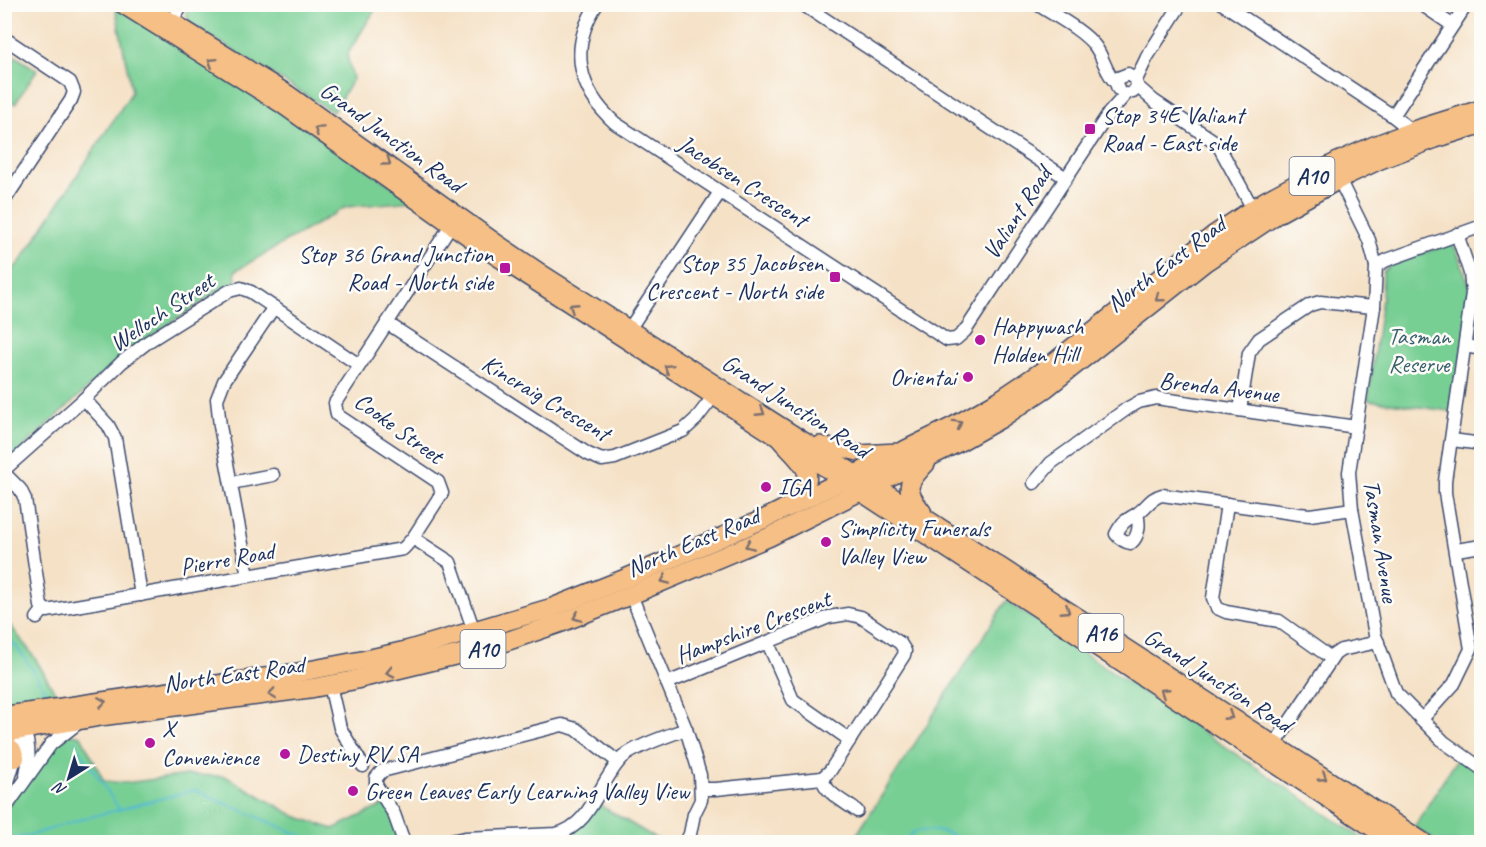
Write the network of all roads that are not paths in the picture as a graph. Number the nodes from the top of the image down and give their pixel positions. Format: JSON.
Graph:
{"nodes":[{"id":1,"x":120,"y":4,"type":"edge"},
{"id":2,"x":145,"y":4,"type":"edge"},
{"id":3,"x":183,"y":4,"type":"edge"},
{"id":4,"x":597,"y":4,"type":"edge"},
{"id":5,"x":802,"y":4,"type":"edge"},
{"id":6,"x":1037,"y":4,"type":"edge"},
{"id":7,"x":1181,"y":4,"type":"edge"},
{"id":8,"x":1222,"y":4,"type":"edge"},
{"id":9,"x":1421,"y":4,"type":"edge"},
{"id":10,"x":1467,"y":4,"type":"edge"},
{"id":11,"x":1452,"y":25,"type":"junction"},
{"id":12,"x":168,"y":26,"type":"junction"},
{"id":13,"x":4,"y":38,"type":"edge"},
{"id":14,"x":1127,"y":84,"type":"junction"},
{"id":15,"x":284,"y":99,"type":"junction"},
{"id":16,"x":1482,"y":108,"type":"edge"},
{"id":17,"x":1393,"y":116,"type":"junction"},
{"id":18,"x":1482,"y":124,"type":"edge"},
{"id":19,"x":344,"y":131,"type":"junction"},
{"id":20,"x":1412,"y":131,"type":"junction"},
{"id":21,"x":1444,"y":136,"type":"junction"},
{"id":22,"x":1404,"y":150,"type":"junction"},
{"id":23,"x":356,"y":156,"type":"junction"},
{"id":24,"x":1066,"y":178,"type":"junction"},
{"id":25,"x":1339,"y":179,"type":"junction"},
{"id":26,"x":720,"y":192,"type":"junction"},
{"id":27,"x":4,"y":201,"type":"edge"},
{"id":28,"x":1252,"y":209,"type":"junction"},
{"id":29,"x":1277,"y":214,"type":"junction"},
{"id":30,"x":455,"y":220,"type":"junction"},
{"id":31,"x":1482,"y":226,"type":"edge"},
{"id":32,"x":1457,"y":234,"type":"junction"},
{"id":33,"x":1242,"y":236,"type":"junction"},
{"id":34,"x":1376,"y":266,"type":"junction"},
{"id":35,"x":274,"y":307,"type":"junction"},
{"id":36,"x":1374,"y":307,"type":"junction"},
{"id":37,"x":387,"y":323,"type":"junction"},
{"id":38,"x":626,"y":333,"type":"junction"},
{"id":39,"x":960,"y":336,"type":"joint"},
{"id":40,"x":1465,"y":346,"type":"junction"},
{"id":41,"x":1482,"y":349,"type":"edge"},
{"id":42,"x":359,"y":365,"type":"junction"},
{"id":43,"x":717,"y":391,"type":"junction"},
{"id":44,"x":84,"y":399,"type":"junction"},
{"id":45,"x":1240,"y":410,"type":"junction"},
{"id":46,"x":1356,"y":427,"type":"junction"},
{"id":47,"x":802,"y":438,"type":"junction"},
{"id":48,"x":781,"y":440,"type":"junction"},
{"id":49,"x":1452,"y":440,"type":"junction"},
{"id":50,"x":1482,"y":444,"type":"edge"},
{"id":51,"x":906,"y":450,"type":"junction"},
{"id":52,"x":933,"y":456,"type":"junction"},
{"id":53,"x":4,"y":472,"type":"edge"},
{"id":54,"x":273,"y":475,"type":"dead end"},
{"id":55,"x":231,"y":483,"type":"junction"},
{"id":56,"x":858,"y":483,"type":"junction"},
{"id":57,"x":1034,"y":483,"type":"dead end"},
{"id":58,"x":1227,"y":504,"type":"junction"},
{"id":59,"x":792,"y":506,"type":"junction"},
{"id":60,"x":1352,"y":509,"type":"junction"},
{"id":61,"x":819,"y":511,"type":"junction"},
{"id":62,"x":1137,"y":514,"type":"dead end"},
{"id":63,"x":923,"y":525,"type":"junction"},
{"id":64,"x":413,"y":538,"type":"junction"},
{"id":65,"x":1482,"y":546,"type":"edge"},
{"id":66,"x":1456,"y":550,"type":"junction"},
{"id":67,"x":640,"y":572,"type":"junction"},
{"id":68,"x":248,"y":576,"type":"junction"},
{"id":69,"x":605,"y":587,"type":"junction"},
{"id":70,"x":141,"y":595,"type":"junction"},
{"id":71,"x":631,"y":595,"type":"junction"},
{"id":72,"x":474,"y":631,"type":"junction"},
{"id":73,"x":1378,"y":642,"type":"junction"},
{"id":74,"x":1476,"y":642,"type":"edge"},
{"id":75,"x":768,"y":643,"type":"junction"},
{"id":76,"x":1331,"y":658,"type":"junction"},
{"id":77,"x":343,"y":664,"type":"junction"},
{"id":78,"x":309,"y":671,"type":"junction"},
{"id":79,"x":667,"y":683,"type":"junction"},
{"id":80,"x":330,"y":685,"type":"junction"},
{"id":81,"x":44,"y":710,"type":"junction"},
{"id":82,"x":4,"y":718,"type":"edge"},
{"id":83,"x":82,"y":720,"type":"junction"},
{"id":84,"x":1421,"y":720,"type":"junction"},
{"id":85,"x":24,"y":729,"type":"junction"},
{"id":86,"x":686,"y":729,"type":"junction"},
{"id":87,"x":4,"y":732,"type":"edge"},
{"id":88,"x":850,"y":740,"type":"junction"},
{"id":89,"x":10,"y":751,"type":"edge"},
{"id":90,"x":1270,"y":752,"type":"junction"},
{"id":91,"x":618,"y":762,"type":"junction"},
{"id":92,"x":363,"y":766,"type":"dead end"},
{"id":93,"x":1482,"y":769,"type":"edge"},
{"id":94,"x":822,"y":778,"type":"junction"},
{"id":95,"x":22,"y":784,"type":"junction"},
{"id":96,"x":702,"y":789,"type":"junction"},
{"id":97,"x":4,"y":795,"type":"edge"},
{"id":98,"x":4,"y":810,"type":"edge"},
{"id":99,"x":857,"y":811,"type":"dead end"},
{"id":100,"x":404,"y":843,"type":"edge"},
{"id":101,"x":446,"y":843,"type":"edge"},
{"id":102,"x":686,"y":843,"type":"edge"},
{"id":103,"x":1395,"y":843,"type":"edge"},
{"id":104,"x":1423,"y":843,"type":"edge"}],
"edges":[{"from":1,"to":12,"type":"main road","name":"Grand Junction Road","number":"A16"},
{"from":2,"to":12,"type":"main road","name":"Grand Junction Road","number":"A16"},
{"from":3,"to":12,"type":"street"},
{"from":4,"to":26,"type":"street","name":"Jacobsen Crescent"},
{"from":5,"to":24,"type":"street"},
{"from":6,"to":14,"type":"street"},
{"from":7,"to":14,"type":"street","name":"Valiant Road"},
{"from":8,"to":17,"type":"street"},
{"from":9,"to":11,"type":"street"},
{"from":10,"to":11,"type":"street"},
{"from":11,"to":17,"type":"street"},
{"from":12,"to":15,"type":"main road","name":"Grand Junction Road","number":"A16"},
{"from":13,"to":27,"type":"street"},
{"from":14,"to":24,"type":"street","name":"Valiant Road"},
{"from":14,"to":28,"type":"street"},
{"from":15,"to":19,"type":"main road","name":"Grand Junction Road","number":"A16"},
{"from":23,"to":15,"type":"main road","name":"Grand Junction Road","number":"A16","one_way":true},
{"from":16,"to":20,"type":"highway","name":"North East Road","number":"A10"},
{"from":17,"to":20,"type":"street"},
{"from":18,"to":21,"type":"highway","name":"North East Road","number":"A10"},
{"from":19,"to":23,"type":"main road"},
{"from":19,"to":30,"type":"main road","name":"Grand Junction Road","number":"A16","one_way":true},
{"from":20,"to":21,"type":"highway"},
{"from":20,"to":22,"type":"highway"},
{"from":20,"to":28,"type":"highway","name":"North East Road","number":"A10"},
{"from":21,"to":22,"type":"highway","name":"North East Road","number":"A10"},
{"from":22,"to":25,"type":"highway","name":"North East Road","number":"A10"},
{"from":23,"to":30,"type":"main road","name":"Grand Junction Road","number":"A16"},
{"from":24,"to":39,"type":"street","name":"Valiant Road"},
{"from":25,"to":29,"type":"highway","name":"North East Road","number":"A10"},
{"from":25,"to":34,"type":"street","name":"Tasman Avenue"},
{"from":26,"to":38,"type":"street"},
{"from":26,"to":39,"type":"street","name":"Jacobsen Crescent"},
{"from":28,"to":29,"type":"highway"},
{"from":28,"to":33,"type":"highway"},
{"from":51,"to":28,"type":"highway","name":"North East Road","number":"A10","one_way":true},
{"from":29,"to":33,"type":"highway","name":"North East Road","number":"A10"},
{"from":30,"to":37,"type":"street","name":"Cooke Street"},
{"from":30,"to":38,"type":"main road","name":"Grand Junction Road","number":"A16"},
{"from":31,"to":32,"type":"street"},
{"from":32,"to":34,"type":"street"},
{"from":32,"to":40,"type":"street"},
{"from":33,"to":52,"type":"highway","name":"North East Road","number":"A10","one_way":true},
{"from":34,"to":36,"type":"street","name":"Tasman Avenue"},
{"from":35,"to":42,"type":"street","name":"Welloch Street"},
{"from":35,"to":44,"type":"street","name":"Welloch Street"},
{"from":35,"to":55,"type":"street"},
{"from":36,"to":45,"type":"street"},
{"from":36,"to":46,"type":"street","name":"Tasman Avenue"},
{"from":37,"to":42,"type":"street","name":"Cooke Street"},
{"from":37,"to":43,"type":"street","name":"Kincraig Crescent"},
{"from":38,"to":43,"type":"main road","name":"Grand Junction Road","number":"A16"},
{"from":40,"to":41,"type":"street"},
{"from":40,"to":49,"type":"street"},
{"from":42,"to":64,"type":"street","name":"Cooke Street"},
{"from":43,"to":47,"type":"main road","name":"Grand Junction Road","number":"A16","one_way":true},
{"from":43,"to":48,"type":"main road","name":"Grand Junction Road","number":"A16"},
{"from":44,"to":53,"type":"street","name":"Welloch Street"},
{"from":44,"to":70,"type":"street"},
{"from":45,"to":46,"type":"street","name":"Brenda Avenue"},
{"from":45,"to":57,"type":"street","name":"Brenda Avenue"},
{"from":46,"to":60,"type":"street","name":"Tasman Avenue"},
{"from":47,"to":51,"type":"main road"},
{"from":47,"to":56,"type":"main road","name":"Grand Junction Road","number":"A16"},
{"from":48,"to":56,"type":"main road","name":"Grand Junction Road","number":"A16"},
{"from":48,"to":59,"type":"highway"},
{"from":49,"to":50,"type":"street"},
{"from":49,"to":66,"type":"street"},
{"from":51,"to":56,"type":"highway","name":"North East Road","number":"A10"},
{"from":52,"to":56,"type":"highway","name":"North East Road","number":"A10"},
{"from":52,"to":63,"type":"highway"},
{"from":53,"to":70,"type":"street","name":"Pierre Road"},
{"from":54,"to":55,"type":"street"},
{"from":55,"to":68,"type":"street"},
{"from":56,"to":59,"type":"highway","name":"North East Road","number":"A10"},
{"from":56,"to":61,"type":"highway","name":"North East Road","number":"A10"},
{"from":56,"to":63,"type":"highway","name":"Grand Junction Road","number":"A16"},
{"from":58,"to":60,"type":"street"},
{"from":58,"to":62,"type":"street"},
{"from":58,"to":76,"type":"street"},
{"from":59,"to":67,"type":"highway","name":"North East Road","number":"A10"},
{"from":60,"to":73,"type":"street","name":"Tasman Avenue"},
{"from":61,"to":63,"type":"highway"},
{"from":61,"to":71,"type":"highway","name":"North East Road","number":"A10","one_way":true},
{"from":63,"to":90,"type":"highway","name":"Grand Junction Road","number":"A16"},
{"from":64,"to":68,"type":"street","name":"Pierre Road"},
{"from":64,"to":72,"type":"street"},
{"from":65,"to":66,"type":"street"},
{"from":66,"to":74,"type":"street"},
{"from":67,"to":69,"type":"highway","name":"North East Road","number":"A10"},
{"from":67,"to":71,"type":"highway"},
{"from":68,"to":70,"type":"street","name":"Pierre Road"},
{"from":69,"to":71,"type":"highway"},
{"from":69,"to":72,"type":"highway","name":"North East Road","number":"A10"},
{"from":71,"to":79,"type":"street"},
{"from":71,"to":80,"type":"highway","name":"North East Road","number":"A10","one_way":true},
{"from":72,"to":77,"type":"highway","name":"North East Road","number":"A10"},
{"from":73,"to":76,"type":"street"},
{"from":73,"to":84,"type":"street","name":"Tasman Avenue"},
{"from":74,"to":84,"type":"street"},
{"from":75,"to":79,"type":"street","name":"Hampshire Crescent"},
{"from":75,"to":88,"type":"street"},
{"from":75,"to":88,"type":"street","name":"Hampshire Crescent"},
{"from":76,"to":90,"type":"street"},
{"from":77,"to":78,"type":"highway","name":"North East Road","number":"A10"},
{"from":77,"to":80,"type":"highway"},
{"from":78,"to":80,"type":"highway"},
{"from":81,"to":78,"type":"highway","name":"North East Road","number":"A10","one_way":true},
{"from":79,"to":86,"type":"street"},
{"from":80,"to":83,"type":"highway","name":"North East Road","number":"A10","one_way":true},
{"from":80,"to":92,"type":"street"},
{"from":81,"to":82,"type":"highway","name":"North East Road","number":"A10"},
{"from":81,"to":85,"type":"highway"},
{"from":82,"to":85,"type":"highway"},
{"from":83,"to":85,"type":"highway","name":"North East Road","number":"A10"},
{"from":83,"to":95,"type":"street"},
{"from":84,"to":93,"type":"street","name":"Tasman Avenue"},
{"from":85,"to":87,"type":"highway","name":"North East Road","number":"A10"},
{"from":85,"to":89,"type":"street"},
{"from":85,"to":95,"type":"street"},
{"from":86,"to":91,"type":"street"},
{"from":86,"to":96,"type":"street"},
{"from":88,"to":94,"type":"street","name":"Hampshire Crescent"},
{"from":89,"to":97,"type":"street"},
{"from":90,"to":103,"type":"highway","name":"Grand Junction Road","number":"A16"},
{"from":90,"to":104,"type":"highway","name":"Grand Junction Road","number":"A16","one_way":true},
{"from":91,"to":100,"type":"street"},
{"from":91,"to":101,"type":"street"},
{"from":94,"to":96,"type":"street"},
{"from":94,"to":99,"type":"street"},
{"from":95,"to":98,"type":"street"},
{"from":96,"to":102,"type":"street"}]}
